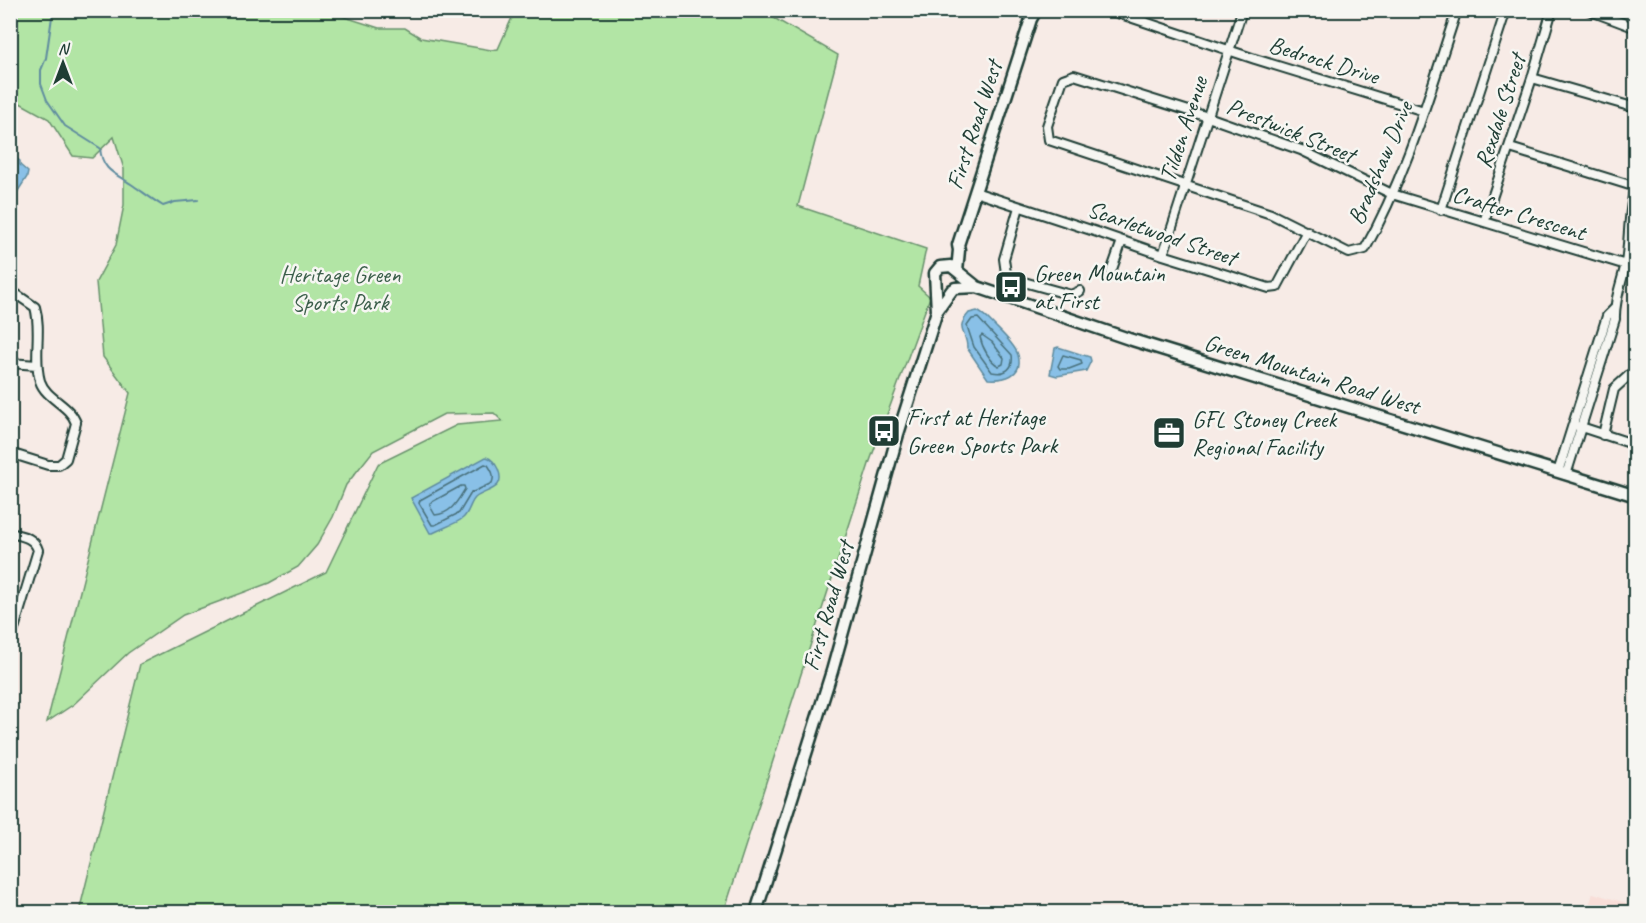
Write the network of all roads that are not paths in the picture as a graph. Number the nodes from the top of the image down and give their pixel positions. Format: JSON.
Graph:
{"nodes":[{"id":1,"x":1109,"y":10,"type":"edge"},
{"id":2,"x":1458,"y":10,"type":"edge"},
{"id":3,"x":1506,"y":10,"type":"edge"},
{"id":4,"x":1552,"y":10,"type":"edge"},
{"id":5,"x":1588,"y":10,"type":"edge"},
{"id":6,"x":1032,"y":13,"type":"edge"},
{"id":7,"x":1241,"y":14,"type":"dead end"},
{"id":8,"x":1635,"y":28,"type":"edge"},
{"id":9,"x":1229,"y":50,"type":"junction"},
{"id":10,"x":1532,"y":78,"type":"junction"},
{"id":11,"x":1635,"y":108,"type":"edge"},
{"id":12,"x":1424,"y":111,"type":"junction"},
{"id":13,"x":1208,"y":117,"type":"junction"},
{"id":14,"x":1510,"y":148,"type":"junction"},
{"id":15,"x":1186,"y":186,"type":"junction"},
{"id":16,"x":1635,"y":186,"type":"edge"},
{"id":17,"x":975,"y":192,"type":"junction"},
{"id":18,"x":1392,"y":194,"type":"junction"},
{"id":19,"x":1019,"y":207,"type":"junction"},
{"id":20,"x":1441,"y":210,"type":"junction"},
{"id":21,"x":1484,"y":222,"type":"junction"},
{"id":22,"x":1308,"y":231,"type":"junction"},
{"id":23,"x":1122,"y":241,"type":"junction"},
{"id":24,"x":958,"y":245,"type":"junction"},
{"id":25,"x":1163,"y":255,"type":"junction"},
{"id":26,"x":1626,"y":265,"type":"junction"},
{"id":27,"x":944,"y":266,"type":"junction"},
{"id":28,"x":1635,"y":268,"type":"edge"},
{"id":29,"x":958,"y":272,"type":"junction"},
{"id":30,"x":1111,"y":272,"type":"dead end"},
{"id":31,"x":936,"y":284,"type":"junction"},
{"id":32,"x":977,"y":287,"type":"junction"},
{"id":33,"x":954,"y":289,"type":"junction"},
{"id":34,"x":10,"y":290,"type":"edge"},
{"id":35,"x":1080,"y":291,"type":"dead end"},
{"id":36,"x":937,"y":310,"type":"junction"},
{"id":37,"x":10,"y":363,"type":"edge"},
{"id":38,"x":37,"y":365,"type":"junction"},
{"id":39,"x":1635,"y":369,"type":"edge"},
{"id":40,"x":1577,"y":426,"type":"junction"},
{"id":41,"x":1602,"y":435,"type":"junction"},
{"id":42,"x":1635,"y":445,"type":"edge"},
{"id":43,"x":10,"y":453,"type":"edge"},
{"id":44,"x":1562,"y":473,"type":"junction"},
{"id":45,"x":1635,"y":496,"type":"edge"},
{"id":46,"x":10,"y":533,"type":"edge"},
{"id":47,"x":10,"y":642,"type":"edge"},
{"id":48,"x":756,"y":912,"type":"edge"}],
"edges":[{"from":1,"to":9,"type":"street","name":"Bedrock Drive"},
{"from":2,"to":12,"type":"street","name":"Bradshaw Drive"},
{"from":3,"to":20,"type":"street"},
{"from":4,"to":10,"type":"street","name":"Rexdale Street"},
{"from":5,"to":8,"type":"street"},
{"from":6,"to":17,"type":"street","name":"First Road West"},
{"from":7,"to":9,"type":"street","name":"Tilden Avenue"},
{"from":9,"to":12,"type":"street","name":"Bedrock Drive"},
{"from":9,"to":13,"type":"street","name":"Tilden Avenue"},
{"from":10,"to":11,"type":"street"},
{"from":10,"to":14,"type":"street","name":"Rexdale Street"},
{"from":12,"to":18,"type":"street","name":"Bradshaw Drive"},
{"from":13,"to":15,"type":"street","name":"Tilden Avenue"},
{"from":13,"to":15,"type":"street","name":"Prestwick Street"},
{"from":13,"to":18,"type":"street","name":"Prestwick Street"},
{"from":14,"to":16,"type":"street"},
{"from":14,"to":21,"type":"street","name":"Rexdale Street"},
{"from":15,"to":22,"type":"street","name":"Bradshaw Drive"},
{"from":15,"to":25,"type":"street","name":"Tilden Avenue"},
{"from":16,"to":26,"type":"street"},
{"from":17,"to":19,"type":"street","name":"Scarletwood Street"},
{"from":17,"to":24,"type":"street","name":"First Road West"},
{"from":18,"to":20,"type":"street","name":"Crafter Crescent"},
{"from":18,"to":22,"type":"street","name":"Bradshaw Drive"},
{"from":19,"to":23,"type":"street","name":"Scarletwood Street"},
{"from":19,"to":35,"type":"street"},
{"from":20,"to":21,"type":"street","name":"Crafter Crescent"},
{"from":21,"to":26,"type":"street","name":"Crafter Crescent"},
{"from":22,"to":25,"type":"street","name":"Scarletwood Street"},
{"from":23,"to":25,"type":"street","name":"Scarletwood Street"},
{"from":23,"to":30,"type":"street"},
{"from":24,"to":27,"type":"street","name":"First Road West"},
{"from":24,"to":29,"type":"street","name":"First Road West"},
{"from":26,"to":28,"type":"street","name":"Crafter Crescent"},
{"from":26,"to":40,"type":"street"},
{"from":27,"to":29,"type":"street"},
{"from":27,"to":31,"type":"street"},
{"from":29,"to":32,"type":"street","name":"Green Mountain Road West"},
{"from":29,"to":33,"type":"street"},
{"from":31,"to":33,"type":"street"},
{"from":31,"to":36,"type":"street","name":"First Road West"},
{"from":32,"to":33,"type":"street","name":"Green Mountain Road West"},
{"from":32,"to":44,"type":"street","name":"Green Mountain Road West"},
{"from":33,"to":36,"type":"street","name":"First Road West"},
{"from":34,"to":38,"type":"street"},
{"from":36,"to":48,"type":"street","name":"First Road West"},
{"from":37,"to":38,"type":"street"},
{"from":38,"to":43,"type":"street"},
{"from":39,"to":41,"type":"street"},
{"from":40,"to":41,"type":"street"},
{"from":40,"to":44,"type":"street"},
{"from":41,"to":42,"type":"street"},
{"from":44,"to":45,"type":"street","name":"Green Mountain Road West"},
{"from":46,"to":47,"type":"street"}]}
